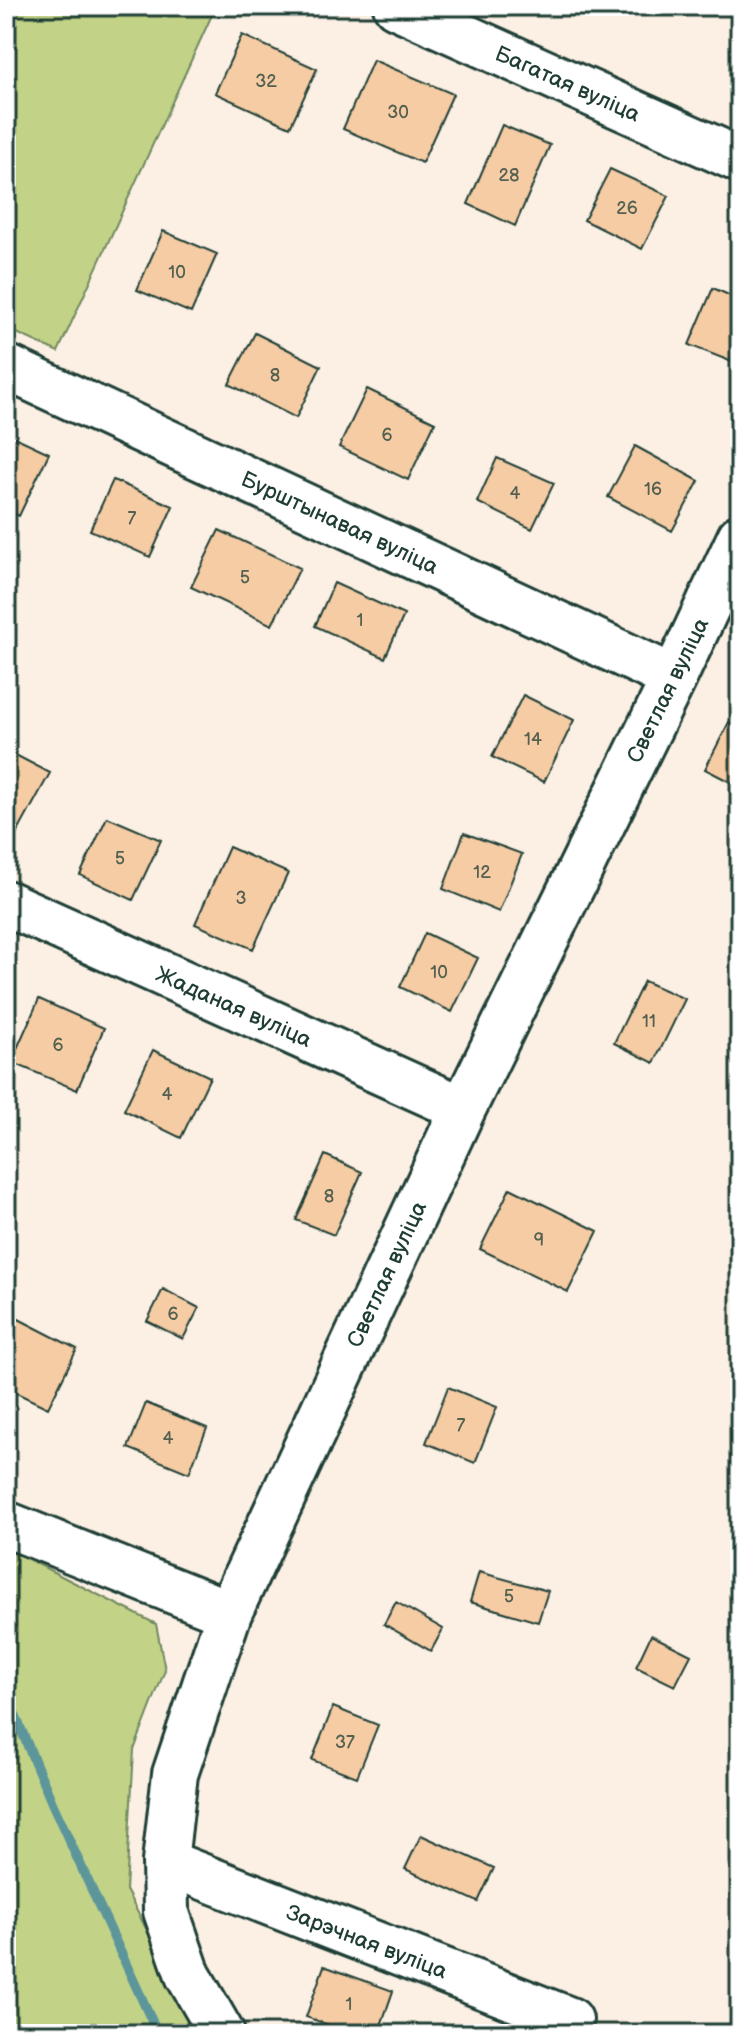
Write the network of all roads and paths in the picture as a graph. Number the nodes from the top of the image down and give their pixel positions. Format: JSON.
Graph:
{"nodes":[{"id":1,"x":396,"y":6,"type":"edge"},
{"id":2,"x":740,"y":160,"type":"edge"},
{"id":3,"x":6,"y":367,"type":"edge"},
{"id":4,"x":740,"y":537,"type":"edge"},
{"id":5,"x":674,"y":678,"type":"junction"},
{"id":6,"x":6,"y":903,"type":"edge"},
{"id":7,"x":463,"y":1109,"type":"junction"},
{"id":8,"x":6,"y":1524,"type":"edge"},
{"id":9,"x":229,"y":1613,"type":"junction"},
{"id":10,"x":165,"y":1862,"type":"junction"},
{"id":11,"x":570,"y":2020,"type":"dead end"},
{"id":12,"x":222,"y":2034,"type":"edge"}],
"edges":[{"from":1,"to":2,"type":"street","name":"Багатая вуліца"},
{"from":3,"to":5,"type":"street","name":"Бурштынавая вуліца"},
{"from":4,"to":5,"type":"street","name":"Светлая вуліца"},
{"from":5,"to":7,"type":"street","name":"Светлая вуліца"},
{"from":6,"to":7,"type":"street","name":"Жаданая вуліца"},
{"from":7,"to":9,"type":"street","name":"Светлая вуліца"},
{"from":8,"to":9,"type":"street"},
{"from":9,"to":10,"type":"street","name":"Светлая вуліца"},
{"from":10,"to":11,"type":"street","name":"Зарэчная вуліца"},
{"from":10,"to":12,"type":"street","name":"Светлая вуліца"}]}
